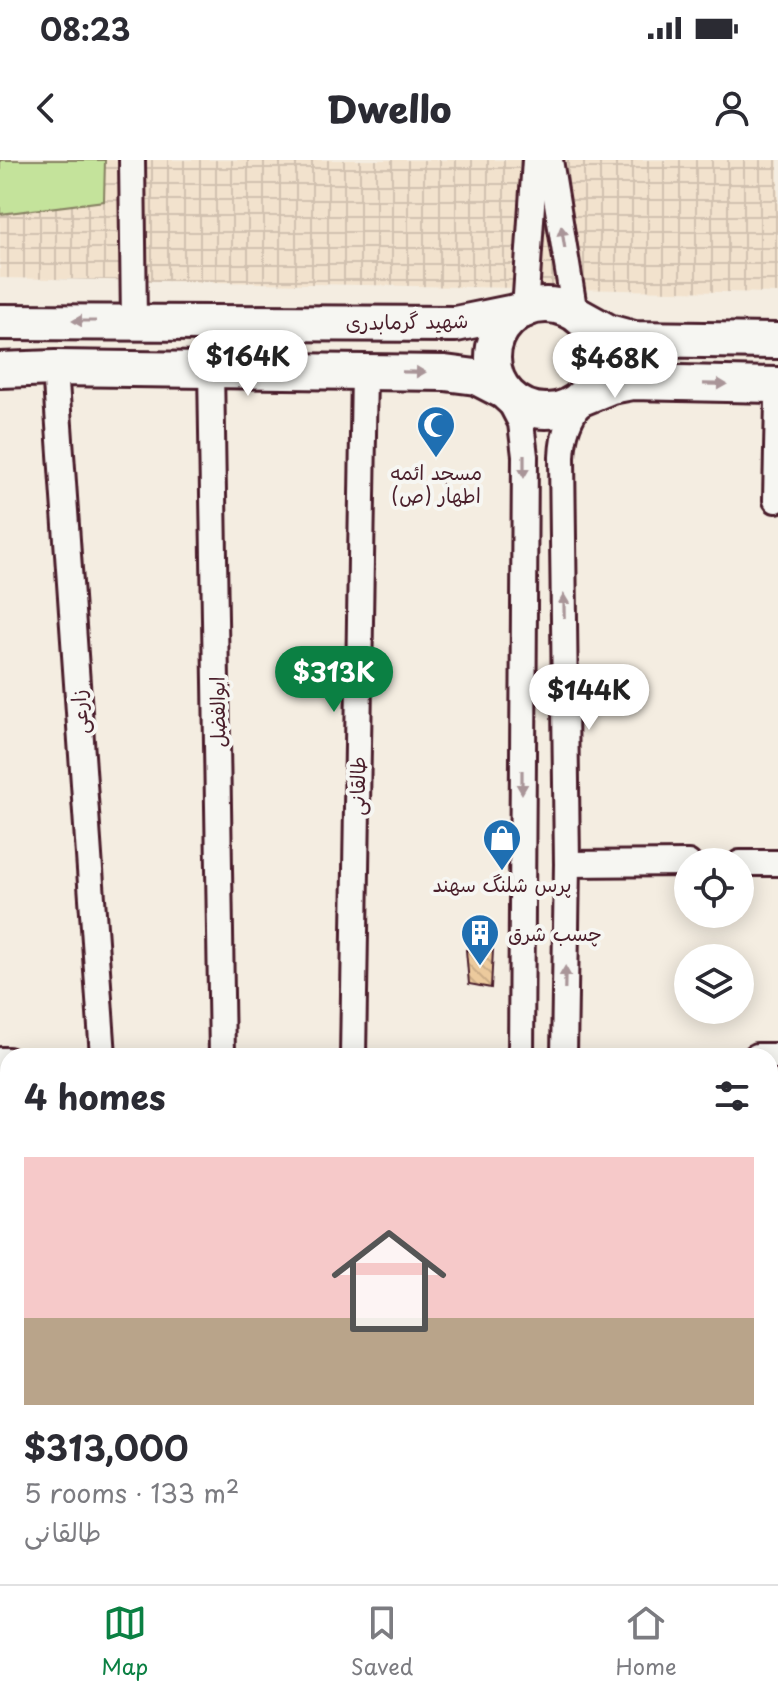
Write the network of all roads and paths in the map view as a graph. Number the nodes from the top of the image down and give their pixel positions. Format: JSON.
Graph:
{"nodes":[{"id":1,"x":132,"y":160,"type":"edge"},
{"id":2,"x":535,"y":160,"type":"edge"},
{"id":3,"x":550,"y":160,"type":"edge"},
{"id":4,"x":525,"y":310,"type":"junction"},
{"id":5,"x":575,"y":314,"type":"junction"},
{"id":6,"x":134,"y":321,"type":"junction"},
{"id":7,"x":0,"y":322,"type":"edge"},
{"id":8,"x":778,"y":341,"type":"edge"},
{"id":9,"x":55,"y":368,"type":"junction"},
{"id":10,"x":211,"y":369,"type":"junction"},
{"id":11,"x":0,"y":370,"type":"edge"},
{"id":12,"x":364,"y":372,"type":"junction"},
{"id":13,"x":778,"y":385,"type":"edge"},
{"id":14,"x":505,"y":392,"type":"junction"},
{"id":15,"x":584,"y":397,"type":"junction"},
{"id":16,"x":778,"y":400,"type":"edge"},
{"id":17,"x":776,"y":500,"type":"dead end"},
{"id":18,"x":674,"y":863,"type":"edge"},
{"id":19,"x":754,"y":863,"type":"edge"},
{"id":20,"x":778,"y":863,"type":"edge"},
{"id":21,"x":567,"y":864,"type":"junction"},
{"id":22,"x":102,"y":1048,"type":"edge"},
{"id":23,"x":222,"y":1048,"type":"edge"},
{"id":24,"x":353,"y":1048,"type":"edge"},
{"id":25,"x":521,"y":1048,"type":"edge"},
{"id":26,"x":564,"y":1048,"type":"edge"}],
"edges":[{"from":1,"to":6,"type":"street"},
{"from":2,"to":4,"type":"street"},
{"from":5,"to":3,"type":"street","one_way":true},
{"from":4,"to":5,"type":"main road"},
{"from":4,"to":6,"type":"main road","name":"شهید گرمابدری"},
{"from":4,"to":14,"type":"main road"},
{"from":5,"to":8,"type":"main road"},
{"from":5,"to":15,"type":"main road"},
{"from":6,"to":7,"type":"main road","name":"شهید گرمابدری","one_way":true},
{"from":9,"to":10,"type":"main road"},
{"from":9,"to":11,"type":"main road"},
{"from":9,"to":22,"type":"street","name":"زارعی"},
{"from":10,"to":12,"type":"main road"},
{"from":10,"to":23,"type":"street","name":"ابوالفضل"},
{"from":12,"to":14,"type":"main road","one_way":true},
{"from":12,"to":24,"type":"street","name":"طالقانی"},
{"from":15,"to":13,"type":"main road","one_way":true},
{"from":14,"to":15,"type":"main road"},
{"from":14,"to":25,"type":"street","one_way":true},
{"from":21,"to":15,"type":"street","one_way":true},
{"from":16,"to":17,"type":"street"},
{"from":18,"to":21,"type":"street"},
{"from":19,"to":20,"type":"street"},
{"from":26,"to":21,"type":"street","one_way":true}]}
